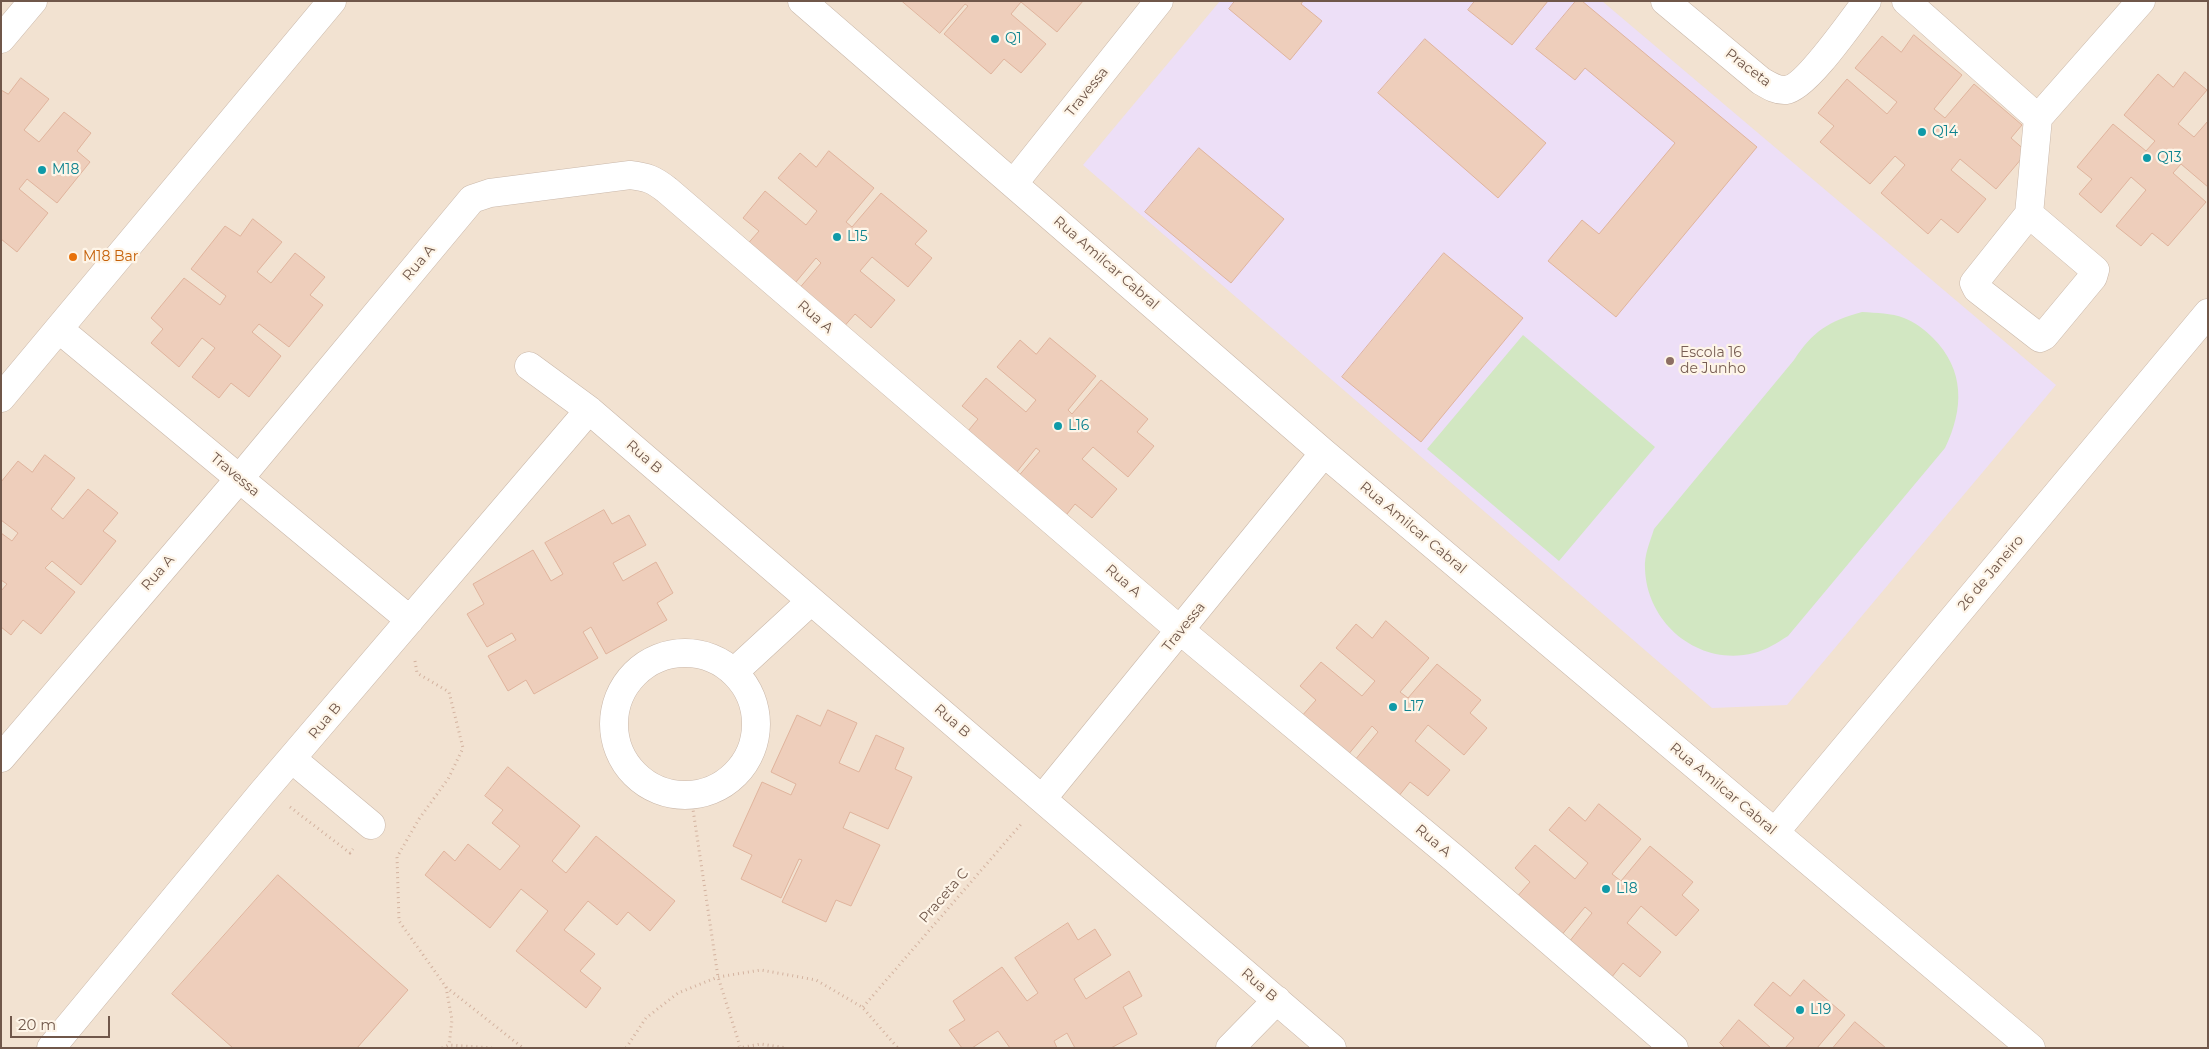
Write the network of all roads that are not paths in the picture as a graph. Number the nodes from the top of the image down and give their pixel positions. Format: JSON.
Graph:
{"nodes":[{"id":1,"x":33,"y":1,"type":"edge"},
{"id":2,"x":332,"y":1,"type":"edge"},
{"id":3,"x":802,"y":1,"type":"edge"},
{"id":4,"x":1160,"y":1,"type":"edge"},
{"id":5,"x":1665,"y":1,"type":"edge"},
{"id":6,"x":1867,"y":1,"type":"edge"},
{"id":7,"x":1906,"y":1,"type":"edge"},
{"id":8,"x":2141,"y":1,"type":"edge"},
{"id":9,"x":1,"y":39,"type":"edge"},
{"id":10,"x":2038,"y":118,"type":"junction"},
{"id":11,"x":1014,"y":183,"type":"junction"},
{"id":12,"x":2029,"y":214,"type":"junction"},
{"id":13,"x":2208,"y":313,"type":"edge"},
{"id":14,"x":60,"y":330,"type":"junction"},
{"id":15,"x":529,"y":366,"type":"dead end"},
{"id":16,"x":1,"y":398,"type":"edge"},
{"id":17,"x":589,"y":410,"type":"junction"},
{"id":18,"x":1324,"y":453,"type":"junction"},
{"id":19,"x":239,"y":479,"type":"junction"},
{"id":20,"x":811,"y":600,"type":"junction"},
{"id":21,"x":410,"y":620,"type":"junction"},
{"id":22,"x":1181,"y":631,"type":"junction"},
{"id":23,"x":734,"y":672,"type":"junction"},
{"id":24,"x":1,"y":758,"type":"edge"},
{"id":25,"x":292,"y":759,"type":"junction"},
{"id":26,"x":1042,"y":799,"type":"junction"},
{"id":27,"x":371,"y":825,"type":"road end"},
{"id":28,"x":1775,"y":832,"type":"junction"},
{"id":29,"x":1276,"y":1000,"type":"junction"},
{"id":30,"x":52,"y":1048,"type":"edge"},
{"id":31,"x":1230,"y":1048,"type":"edge"},
{"id":32,"x":1332,"y":1048,"type":"edge"},
{"id":33,"x":1674,"y":1048,"type":"edge"},
{"id":34,"x":2030,"y":1048,"type":"edge"}],
"edges":[{"from":1,"to":9,"type":"street"},
{"from":2,"to":14,"type":"street"},
{"from":3,"to":11,"type":"street","name":"Rua Amilcar Cabral"},
{"from":4,"to":11,"type":"street","name":"Travessa"},
{"from":5,"to":6,"type":"street","name":"Praceta"},
{"from":7,"to":10,"type":"street"},
{"from":8,"to":10,"type":"street"},
{"from":10,"to":12,"type":"street"},
{"from":11,"to":18,"type":"street","name":"Rua Amilcar Cabral"},
{"from":12,"to":12,"type":"street"},
{"from":13,"to":28,"type":"street","name":"26 de Janeiro"},
{"from":14,"to":16,"type":"street"},
{"from":14,"to":19,"type":"street","name":"Travessa"},
{"from":15,"to":17,"type":"street"},
{"from":17,"to":20,"type":"street","name":"Rua B"},
{"from":17,"to":21,"type":"street","name":"Rua B"},
{"from":18,"to":22,"type":"street","name":"Travessa"},
{"from":18,"to":28,"type":"street","name":"Rua Amilcar Cabral"},
{"from":19,"to":21,"type":"street","name":"Travessa"},
{"from":19,"to":22,"type":"street","name":"Rua A"},
{"from":19,"to":24,"type":"street","name":"Rua A"},
{"from":20,"to":23,"type":"street"},
{"from":20,"to":26,"type":"street","name":"Rua B"},
{"from":21,"to":25,"type":"street","name":"Rua B"},
{"from":22,"to":26,"type":"street","name":"Travessa"},
{"from":22,"to":33,"type":"street","name":"Rua A"},
{"from":23,"to":23,"type":"street"},
{"from":25,"to":27,"type":"street"},
{"from":25,"to":30,"type":"street","name":"Rua B"},
{"from":26,"to":29,"type":"street","name":"Rua B"},
{"from":28,"to":34,"type":"street","name":"Rua Amilcar Cabral"},
{"from":29,"to":31,"type":"street"},
{"from":29,"to":32,"type":"street","name":"Rua B"}]}
